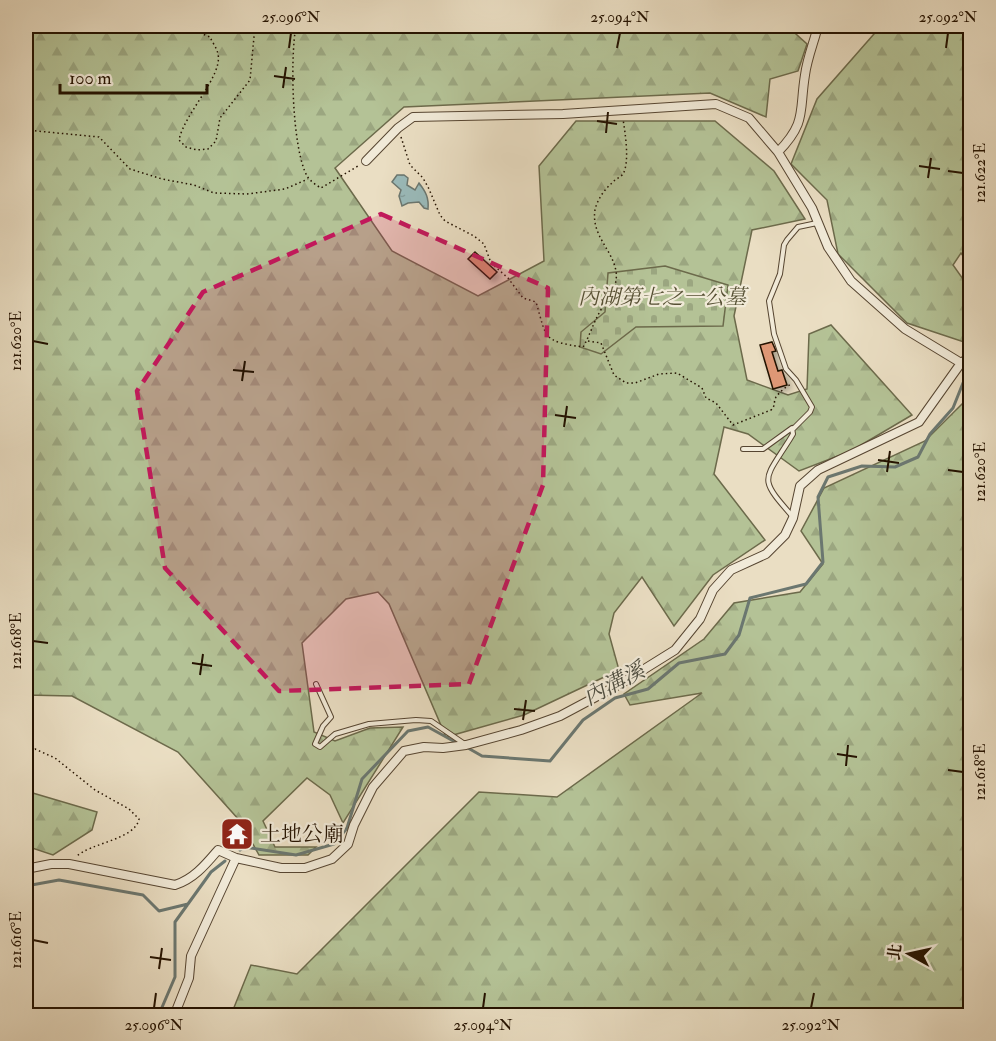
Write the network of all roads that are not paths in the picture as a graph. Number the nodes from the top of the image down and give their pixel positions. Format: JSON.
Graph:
{"nodes":[{"id":1,"x":818,"y":26,"type":"edge"},
{"id":2,"x":778,"y":152,"type":"junction"},
{"id":3,"x":366,"y":161,"type":"road end"},
{"id":4,"x":817,"y":223,"type":"junction"},
{"id":5,"x":970,"y":357,"type":"edge"},
{"id":6,"x":961,"y":363,"type":"junction"},
{"id":7,"x":793,"y":429,"type":"junction"},
{"id":8,"x":743,"y":449,"type":"dead end"},
{"id":9,"x":793,"y":518,"type":"junction"},
{"id":10,"x":316,"y":684,"type":"dead end"},
{"id":11,"x":466,"y":745,"type":"junction"},
{"id":12,"x":236,"y":858,"type":"junction"},
{"id":13,"x":26,"y":868,"type":"edge"},
{"id":14,"x":174,"y":1016,"type":"edge"}],
"edges":[{"from":1,"to":2,"type":"street"},
{"from":2,"to":3,"type":"street"},
{"from":2,"to":4,"type":"street"},
{"from":4,"to":6,"type":"street"},
{"from":4,"to":7,"type":"lane"},
{"from":5,"to":6,"type":"street"},
{"from":6,"to":9,"type":"street"},
{"from":7,"to":8,"type":"lane"},
{"from":7,"to":9,"type":"lane"},
{"from":9,"to":11,"type":"street"},
{"from":10,"to":11,"type":"lane"},
{"from":11,"to":12,"type":"street"},
{"from":12,"to":13,"type":"street"},
{"from":12,"to":14,"type":"street"}]}
